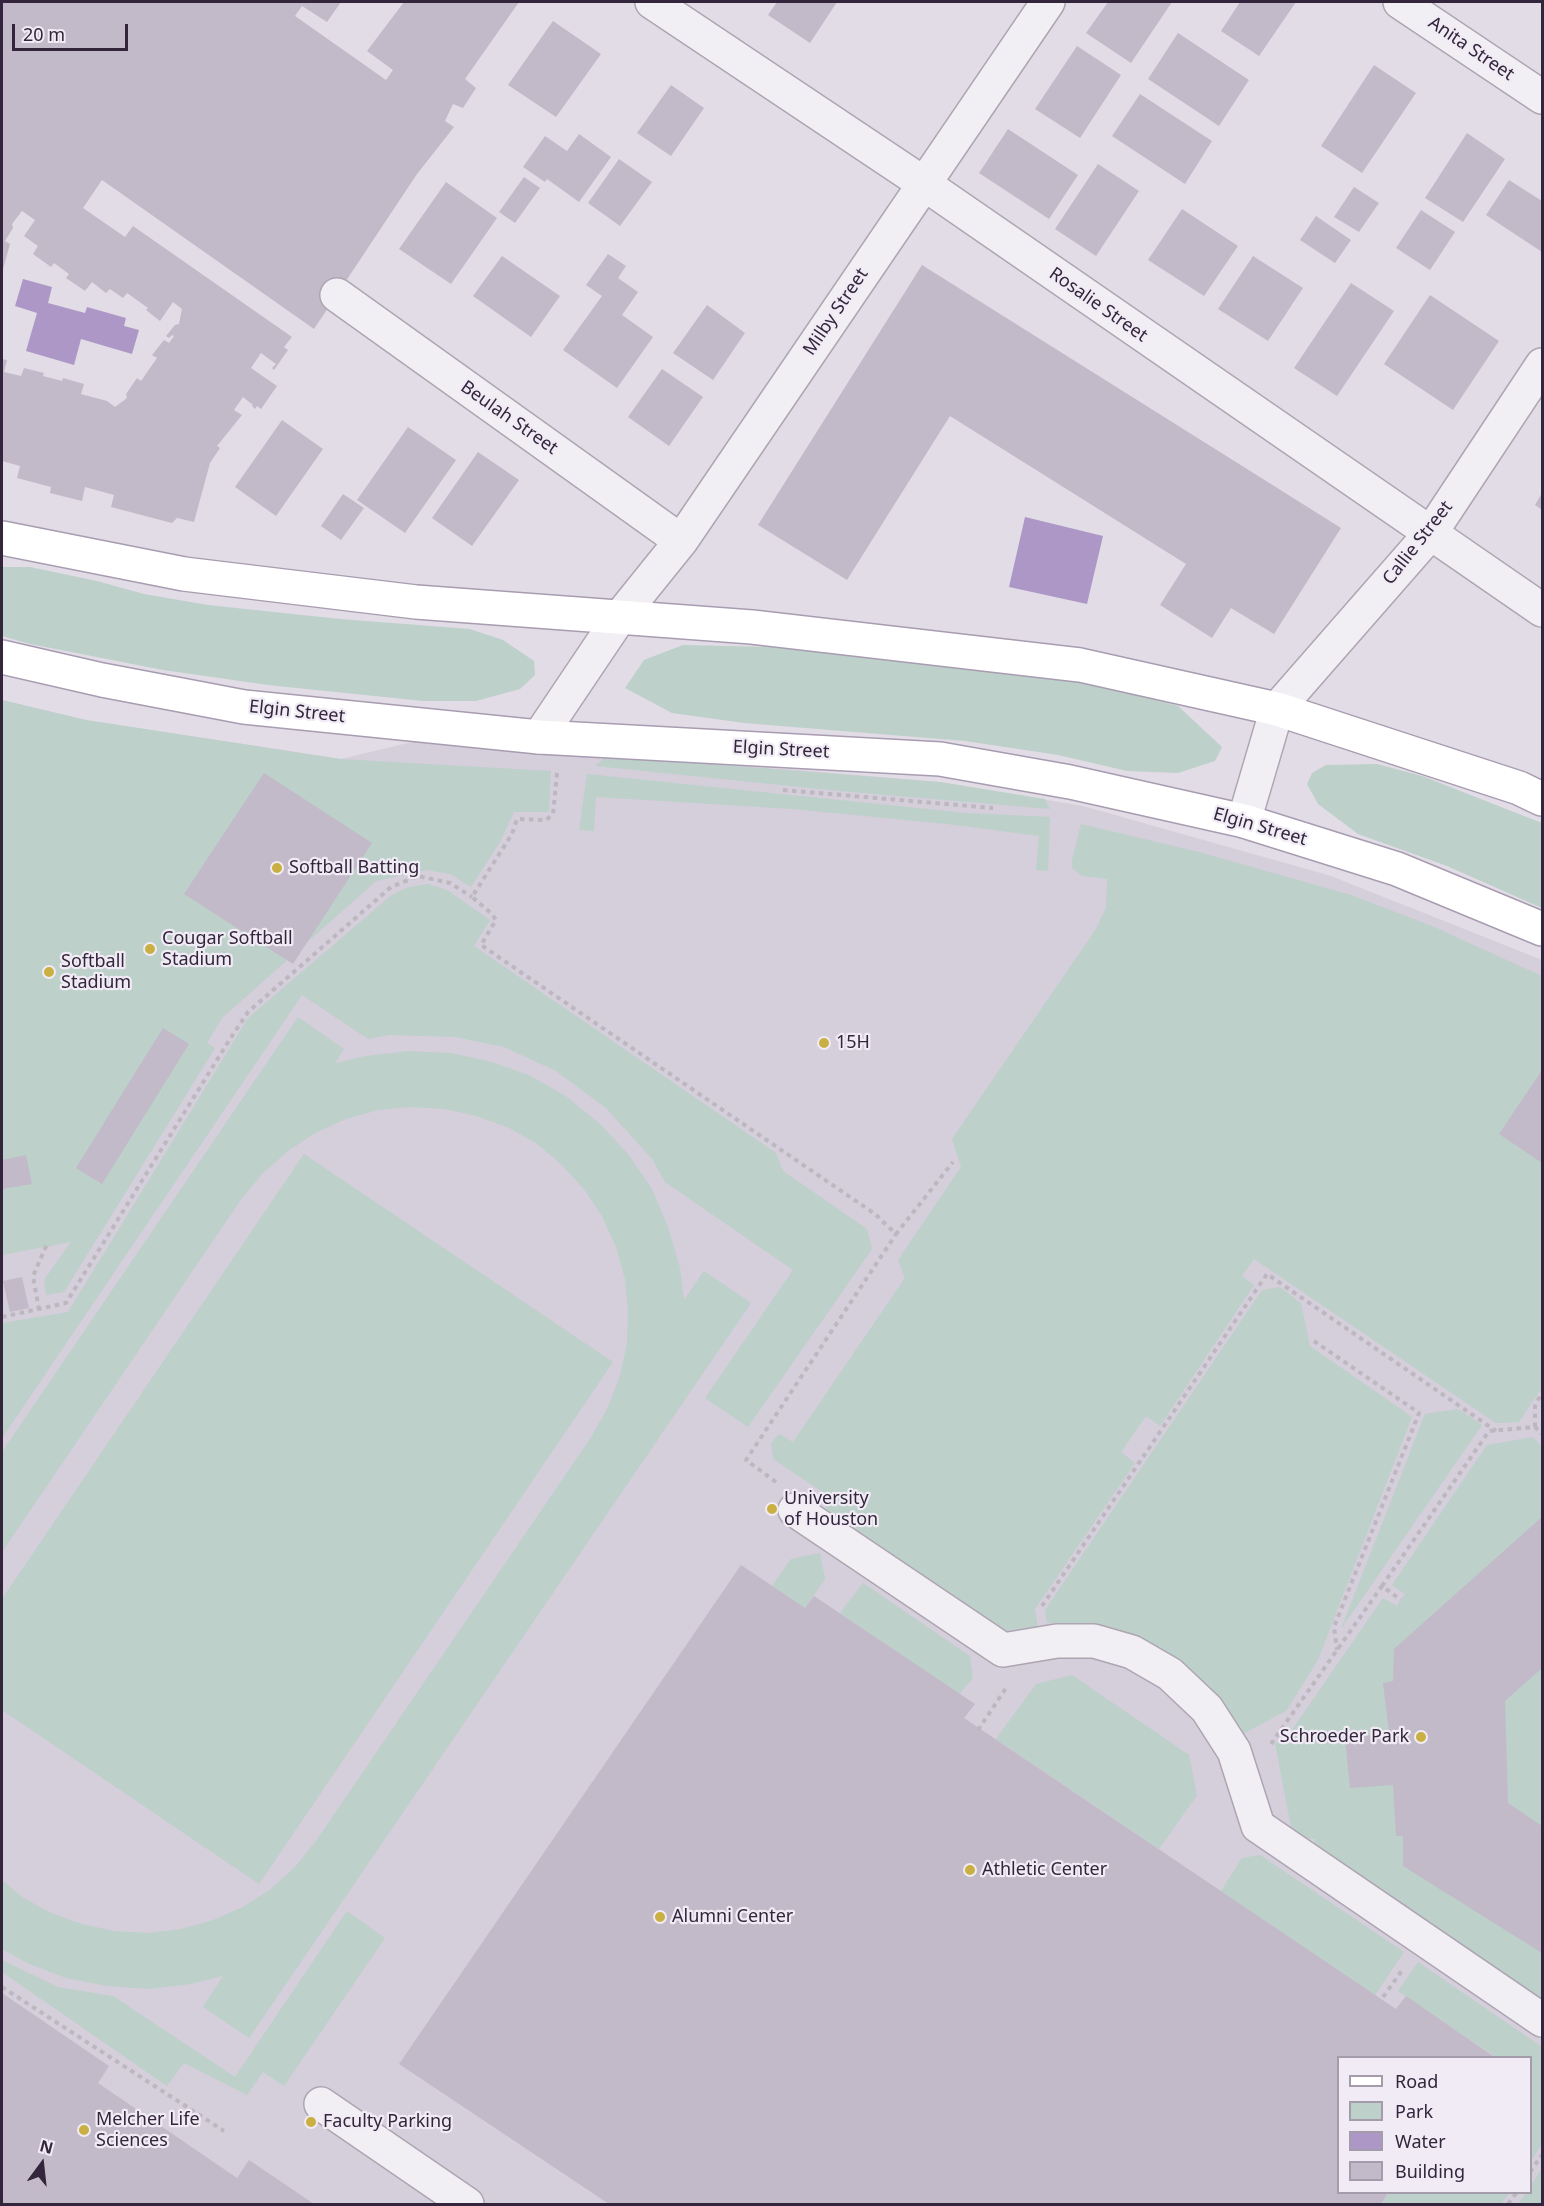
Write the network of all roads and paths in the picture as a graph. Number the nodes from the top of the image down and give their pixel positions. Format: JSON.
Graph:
{"nodes":[{"id":1,"x":652,"y":2,"type":"edge"},
{"id":2,"x":1048,"y":2,"type":"edge"},
{"id":3,"x":1400,"y":2,"type":"edge"},
{"id":4,"x":1542,"y":97,"type":"edge"},
{"id":5,"x":923,"y":183,"type":"junction"},
{"id":6,"x":337,"y":295,"type":"dead end"},
{"id":7,"x":1542,"y":365,"type":"edge"},
{"id":8,"x":1430,"y":534,"type":"junction"},
{"id":9,"x":2,"y":538,"type":"edge"},
{"id":10,"x":681,"y":541,"type":"junction"},
{"id":11,"x":1542,"y":610,"type":"edge"},
{"id":12,"x":619,"y":618,"type":"junction"},
{"id":13,"x":2,"y":657,"type":"edge"},
{"id":14,"x":1277,"y":709,"type":"junction"},
{"id":15,"x":538,"y":737,"type":"junction"},
{"id":16,"x":557,"y":770,"type":"dead end"},
{"id":17,"x":1542,"y":799,"type":"edge"},
{"id":18,"x":1244,"y":821,"type":"junction"},
{"id":19,"x":472,"y":897,"type":"junction"},
{"id":20,"x":1542,"y":929,"type":"edge"},
{"id":21,"x":953,"y":1162,"type":"dead end"},
{"id":22,"x":896,"y":1234,"type":"junction"},
{"id":23,"x":48,"y":1242,"type":"dead end"},
{"id":24,"x":39,"y":1310,"type":"junction"},
{"id":25,"x":2,"y":1317,"type":"edge"},
{"id":26,"x":1314,"y":1341,"type":"dead end"},
{"id":27,"x":1542,"y":1392,"type":"edge"},
{"id":28,"x":1535,"y":1427,"type":"junction"},
{"id":29,"x":1496,"y":1431,"type":"junction"},
{"id":30,"x":1542,"y":1434,"type":"edge"},
{"id":31,"x":804,"y":1517,"type":"joint"},
{"id":32,"x":1382,"y":1586,"type":"junction"},
{"id":33,"x":1401,"y":1600,"type":"dead end"},
{"id":34,"x":1045,"y":1642,"type":"junction"},
{"id":35,"x":1337,"y":1650,"type":"junction"},
{"id":36,"x":1009,"y":1683,"type":"dead end"},
{"id":37,"x":978,"y":1730,"type":"dead end"},
{"id":38,"x":1244,"y":1782,"type":"junction"},
{"id":39,"x":2,"y":1987,"type":"edge"},
{"id":40,"x":1542,"y":2020,"type":"edge"},
{"id":41,"x":321,"y":2104,"type":"dead end"},
{"id":42,"x":224,"y":2131,"type":"dead end"},
{"id":43,"x":1542,"y":2155,"type":"edge"},
{"id":44,"x":1532,"y":2169,"type":"edge"},
{"id":45,"x":467,"y":2205,"type":"edge"}],
"edges":[{"from":1,"to":5,"type":"street","name":"Rosalie Street"},
{"from":2,"to":5,"type":"street","name":"Milby Street"},
{"from":3,"to":4,"type":"street","name":"Anita Street"},
{"from":5,"to":8,"type":"street","name":"Rosalie Street"},
{"from":5,"to":10,"type":"street","name":"Milby Street"},
{"from":6,"to":10,"type":"street","name":"Beulah Street"},
{"from":7,"to":8,"type":"street","name":"Callie Street"},
{"from":8,"to":11,"type":"street","name":"Rosalie Street"},
{"from":8,"to":14,"type":"street","name":"Callie Street"},
{"from":9,"to":12,"type":"main road"},
{"from":10,"to":12,"type":"street","name":"Milby Street"},
{"from":12,"to":14,"type":"main road"},
{"from":12,"to":15,"type":"street","name":"Milby Street"},
{"from":13,"to":15,"type":"main road","name":"Elgin Street"},
{"from":14,"to":17,"type":"main road"},
{"from":14,"to":18,"type":"street"},
{"from":15,"to":18,"type":"main road","name":"Elgin Street"},
{"from":16,"to":19,"type":"path"},
{"from":18,"to":20,"type":"main road","name":"Elgin Street"},
{"from":19,"to":22,"type":"path"},
{"from":19,"to":24,"type":"path"},
{"from":21,"to":22,"type":"path"},
{"from":22,"to":31,"type":"path"},
{"from":23,"to":24,"type":"path"},
{"from":24,"to":25,"type":"path"},
{"from":26,"to":35,"type":"path"},
{"from":27,"to":28,"type":"path"},
{"from":28,"to":29,"type":"path"},
{"from":28,"to":30,"type":"path"},
{"from":29,"to":32,"type":"path"},
{"from":29,"to":34,"type":"path"},
{"from":31,"to":34,"type":"street"},
{"from":32,"to":33,"type":"path"},
{"from":32,"to":35,"type":"path"},
{"from":34,"to":38,"type":"street"},
{"from":35,"to":38,"type":"path"},
{"from":36,"to":37,"type":"path"},
{"from":38,"to":40,"type":"street"},
{"from":39,"to":42,"type":"path"},
{"from":41,"to":45,"type":"street"},
{"from":43,"to":44,"type":"path"}]}
